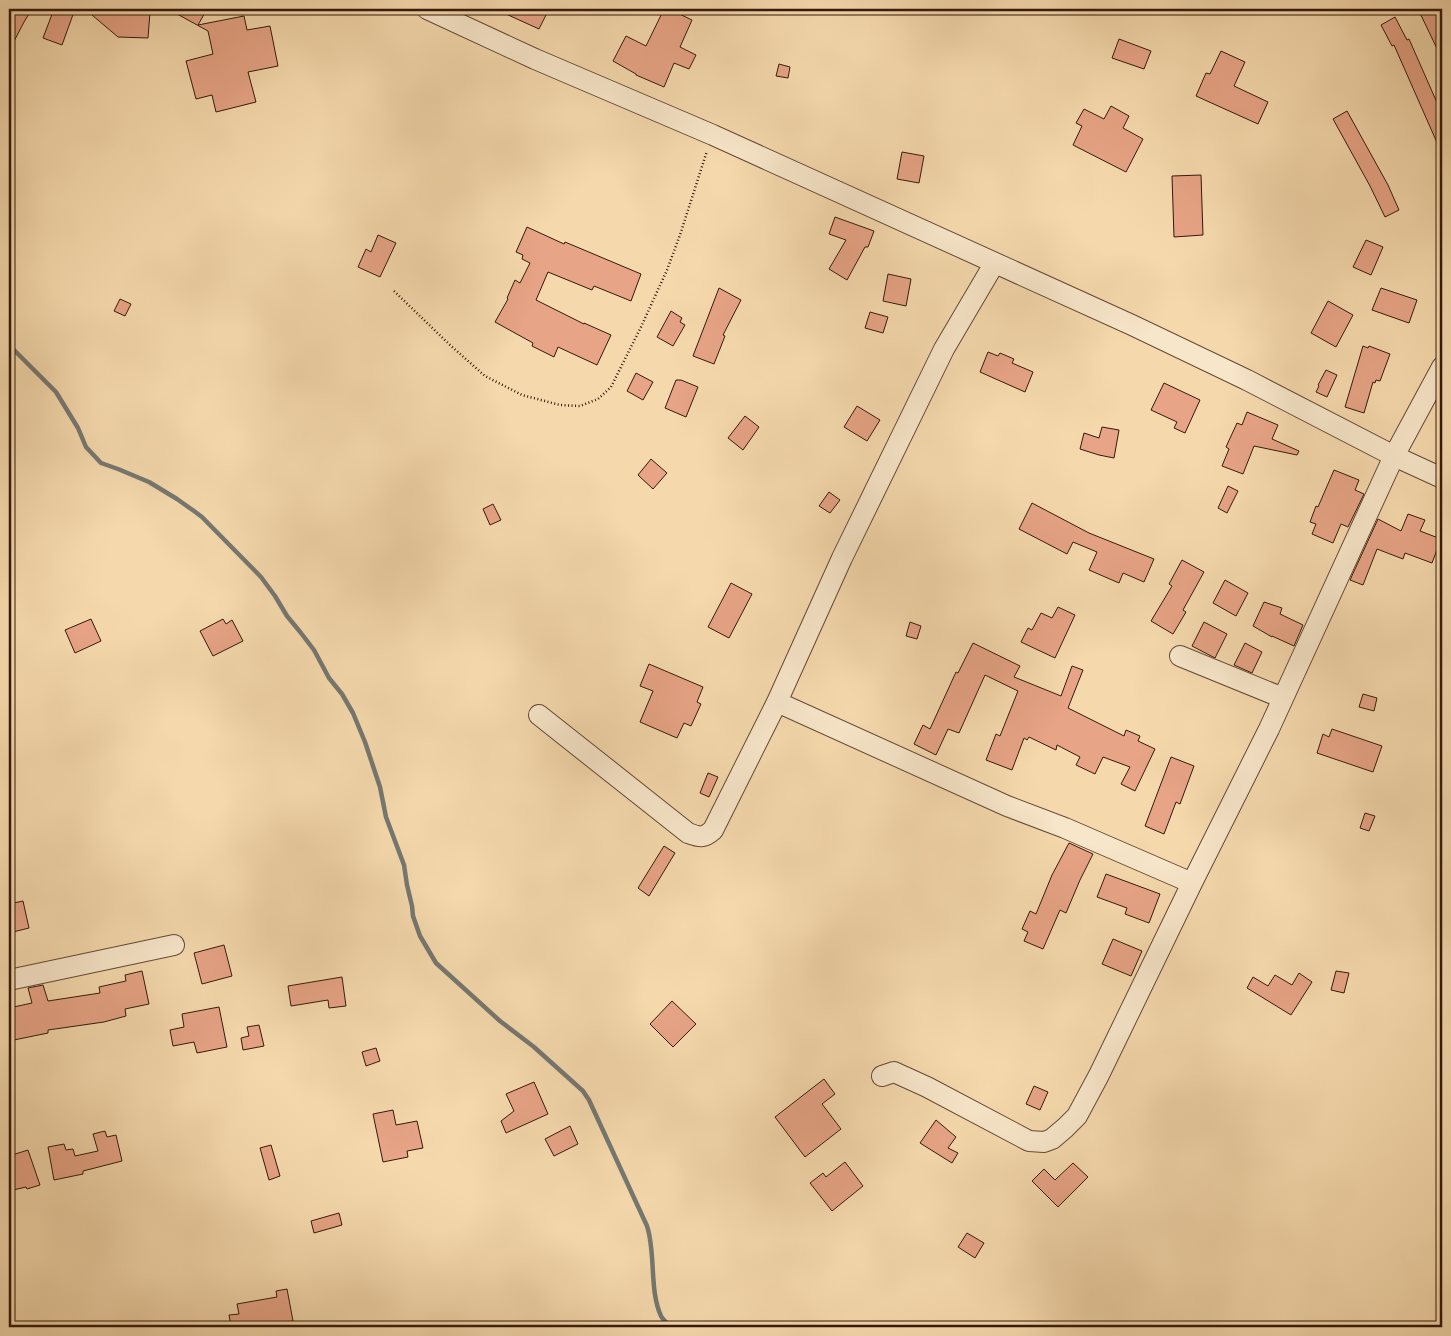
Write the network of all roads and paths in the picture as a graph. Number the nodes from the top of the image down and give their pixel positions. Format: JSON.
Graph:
{"nodes":[{"id":1,"x":426,"y":9,"type":"edge"},
{"id":2,"x":713,"y":135,"type":"junction"},
{"id":3,"x":994,"y":264,"type":"junction"},
{"id":4,"x":394,"y":291,"type":"dead end"},
{"id":5,"x":1442,"y":367,"type":"edge"},
{"id":6,"x":1394,"y":456,"type":"junction"},
{"id":7,"x":1442,"y":478,"type":"edge"},
{"id":8,"x":1180,"y":656,"type":"dead end"},
{"id":9,"x":1283,"y":698,"type":"junction"},
{"id":10,"x":777,"y":702,"type":"junction"},
{"id":11,"x":539,"y":715,"type":"dead end"},
{"id":12,"x":1192,"y":883,"type":"junction"},
{"id":13,"x":174,"y":944,"type":"dead end"},
{"id":14,"x":9,"y":980,"type":"edge"},
{"id":15,"x":882,"y":1076,"type":"dead end"}],
"edges":[{"from":1,"to":2,"type":"street"},
{"from":2,"to":3,"type":"street"},
{"from":2,"to":4,"type":"path"},
{"from":3,"to":6,"type":"street"},
{"from":3,"to":10,"type":"street"},
{"from":5,"to":6,"type":"street"},
{"from":6,"to":7,"type":"street"},
{"from":6,"to":9,"type":"street"},
{"from":8,"to":9,"type":"street"},
{"from":9,"to":12,"type":"street"},
{"from":10,"to":11,"type":"street"},
{"from":10,"to":12,"type":"street"},
{"from":12,"to":15,"type":"street"},
{"from":13,"to":14,"type":"street"}]}
